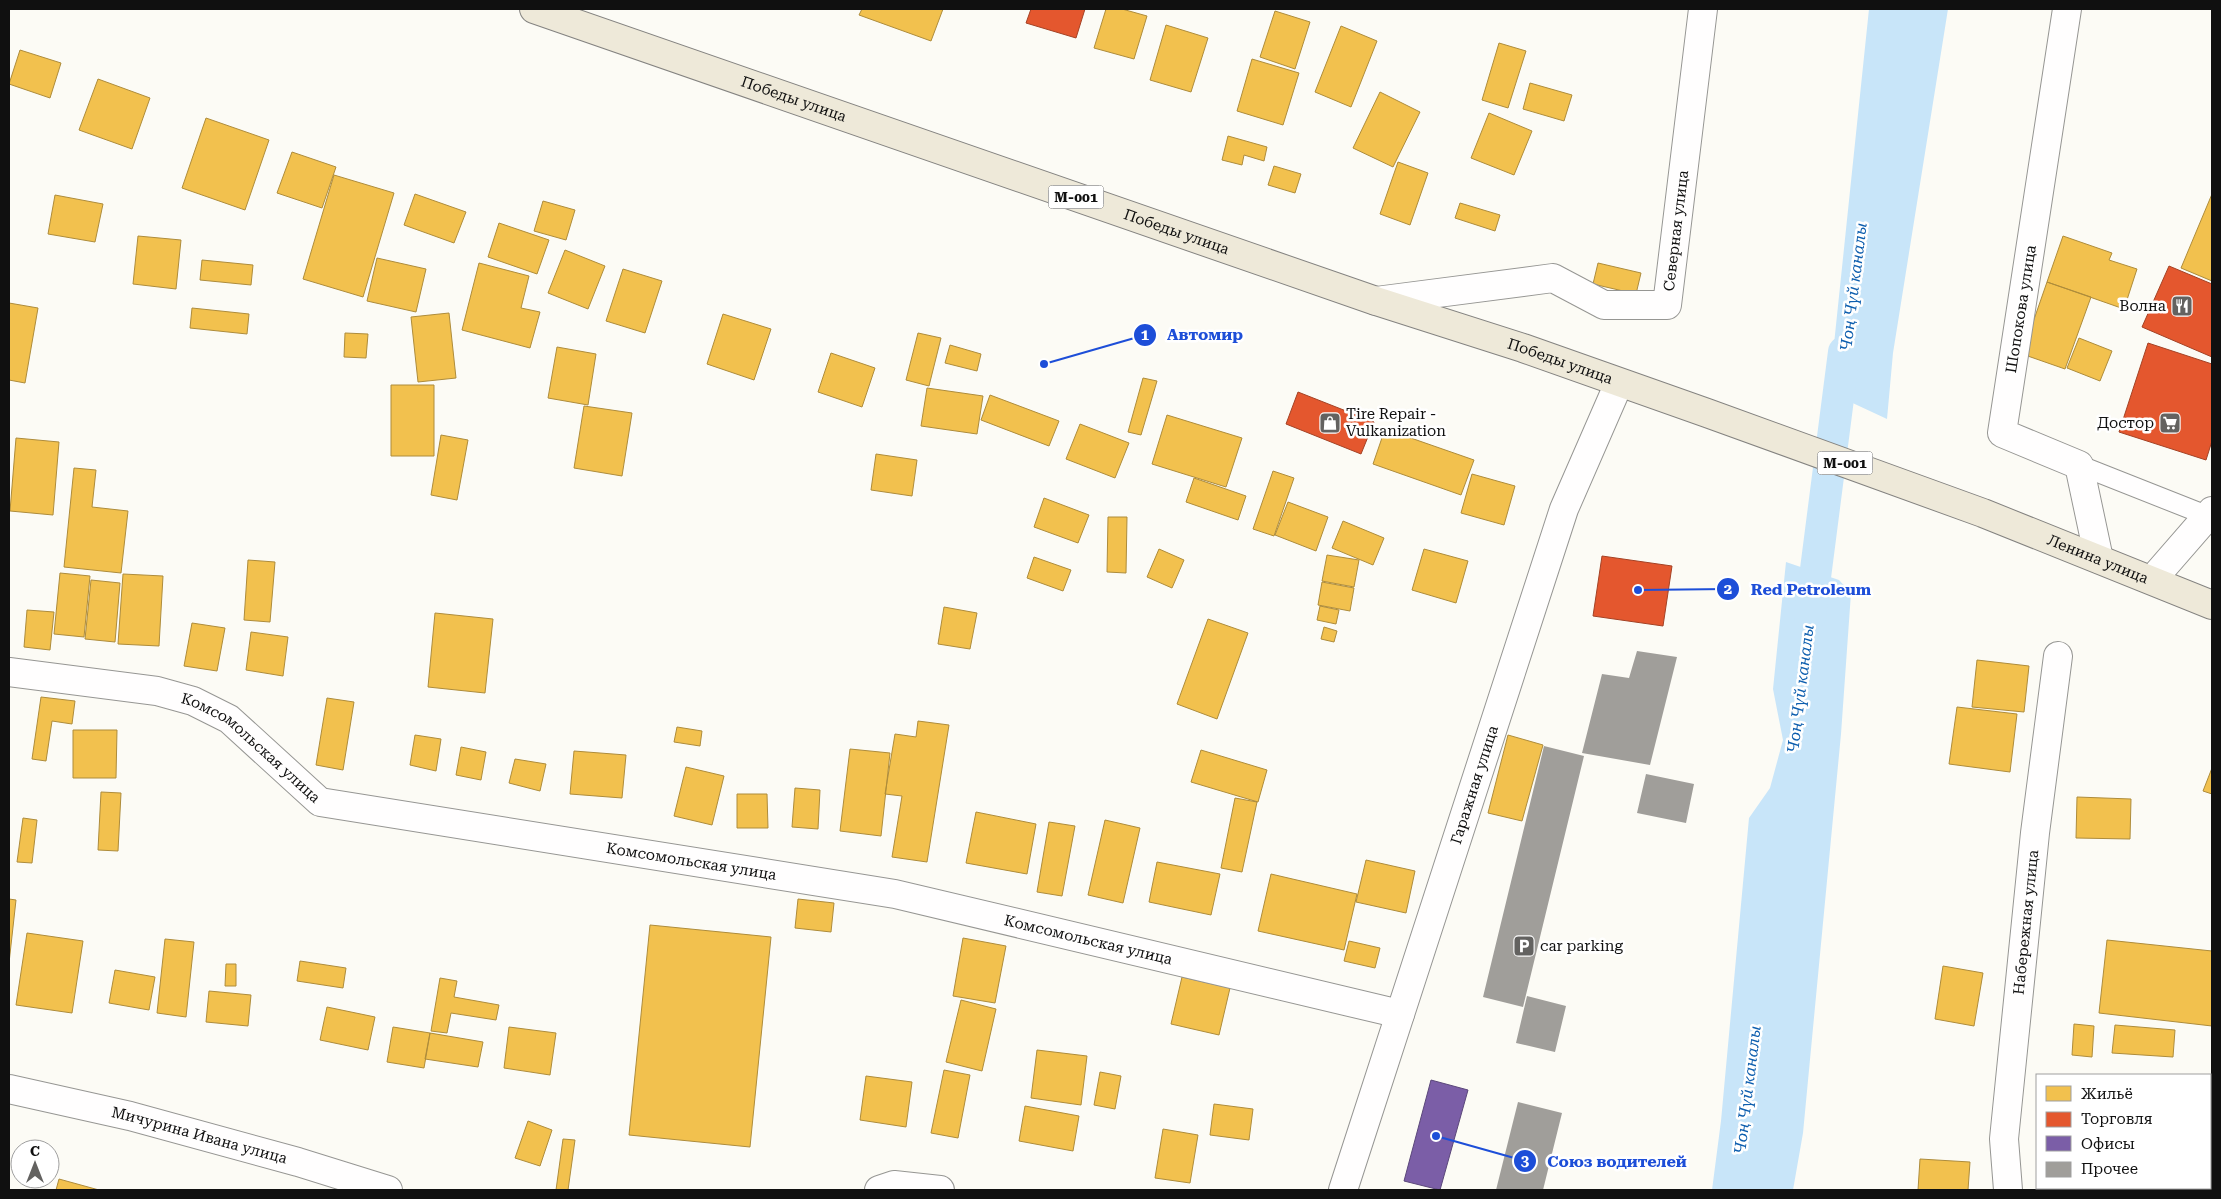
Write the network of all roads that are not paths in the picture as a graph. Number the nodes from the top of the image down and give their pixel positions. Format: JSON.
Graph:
{"nodes":[{"id":1,"x":534,"y":9,"type":"edge"},
{"id":2,"x":1703,"y":9,"type":"edge"},
{"id":3,"x":2067,"y":9,"type":"edge"},
{"id":4,"x":1376,"y":301,"type":"junction"},
{"id":5,"x":1619,"y":383,"type":"junction"},
{"id":6,"x":2079,"y":465,"type":"junction"},
{"id":7,"x":1983,"y":513,"type":"joint"},
{"id":8,"x":2210,"y":514,"type":"edge"},
{"id":9,"x":2098,"y":559,"type":"junction"},
{"id":10,"x":2152,"y":580,"type":"junction"},
{"id":11,"x":2212,"y":605,"type":"edge"},
{"id":12,"x":2058,"y":656,"type":"dead end"},
{"id":13,"x":9,"y":672,"type":"edge"},
{"id":14,"x":1400,"y":1014,"type":"junction"},
{"id":15,"x":9,"y":1089,"type":"edge"},
{"id":16,"x":388,"y":1190,"type":"edge"},
{"id":17,"x":879,"y":1190,"type":"edge"},
{"id":18,"x":940,"y":1190,"type":"edge"},
{"id":19,"x":1343,"y":1190,"type":"edge"},
{"id":20,"x":2008,"y":1190,"type":"edge"}],
"edges":[{"from":1,"to":4,"type":"main road","name":"Победы улица","number":"М-001"},
{"from":2,"to":4,"type":"street","name":"Северная улица"},
{"from":3,"to":6,"type":"street","name":"Шопокова улица"},
{"from":4,"to":5,"type":"main road","name":"Победы улица","number":"М-001"},
{"from":5,"to":7,"type":"main road","name":"Победы улица","number":"М-001"},
{"from":5,"to":14,"type":"street","name":"Гаражная улица"},
{"from":6,"to":8,"type":"lane"},
{"from":6,"to":9,"type":"street"},
{"from":7,"to":9,"type":"main road","name":"Ленина улица","number":"М-001"},
{"from":8,"to":10,"type":"street"},
{"from":9,"to":10,"type":"main road","name":"Ленина улица","number":"М-001"},
{"from":10,"to":11,"type":"main road","name":"Ленина улица","number":"М-001"},
{"from":12,"to":20,"type":"street","name":"Набережная улица"},
{"from":13,"to":14,"type":"street","name":"Комсомольская улица"},
{"from":14,"to":19,"type":"street","name":"Гаражная улица"},
{"from":15,"to":16,"type":"street","name":"Мичурина Ивана улица"},
{"from":17,"to":18,"type":"street"}]}
